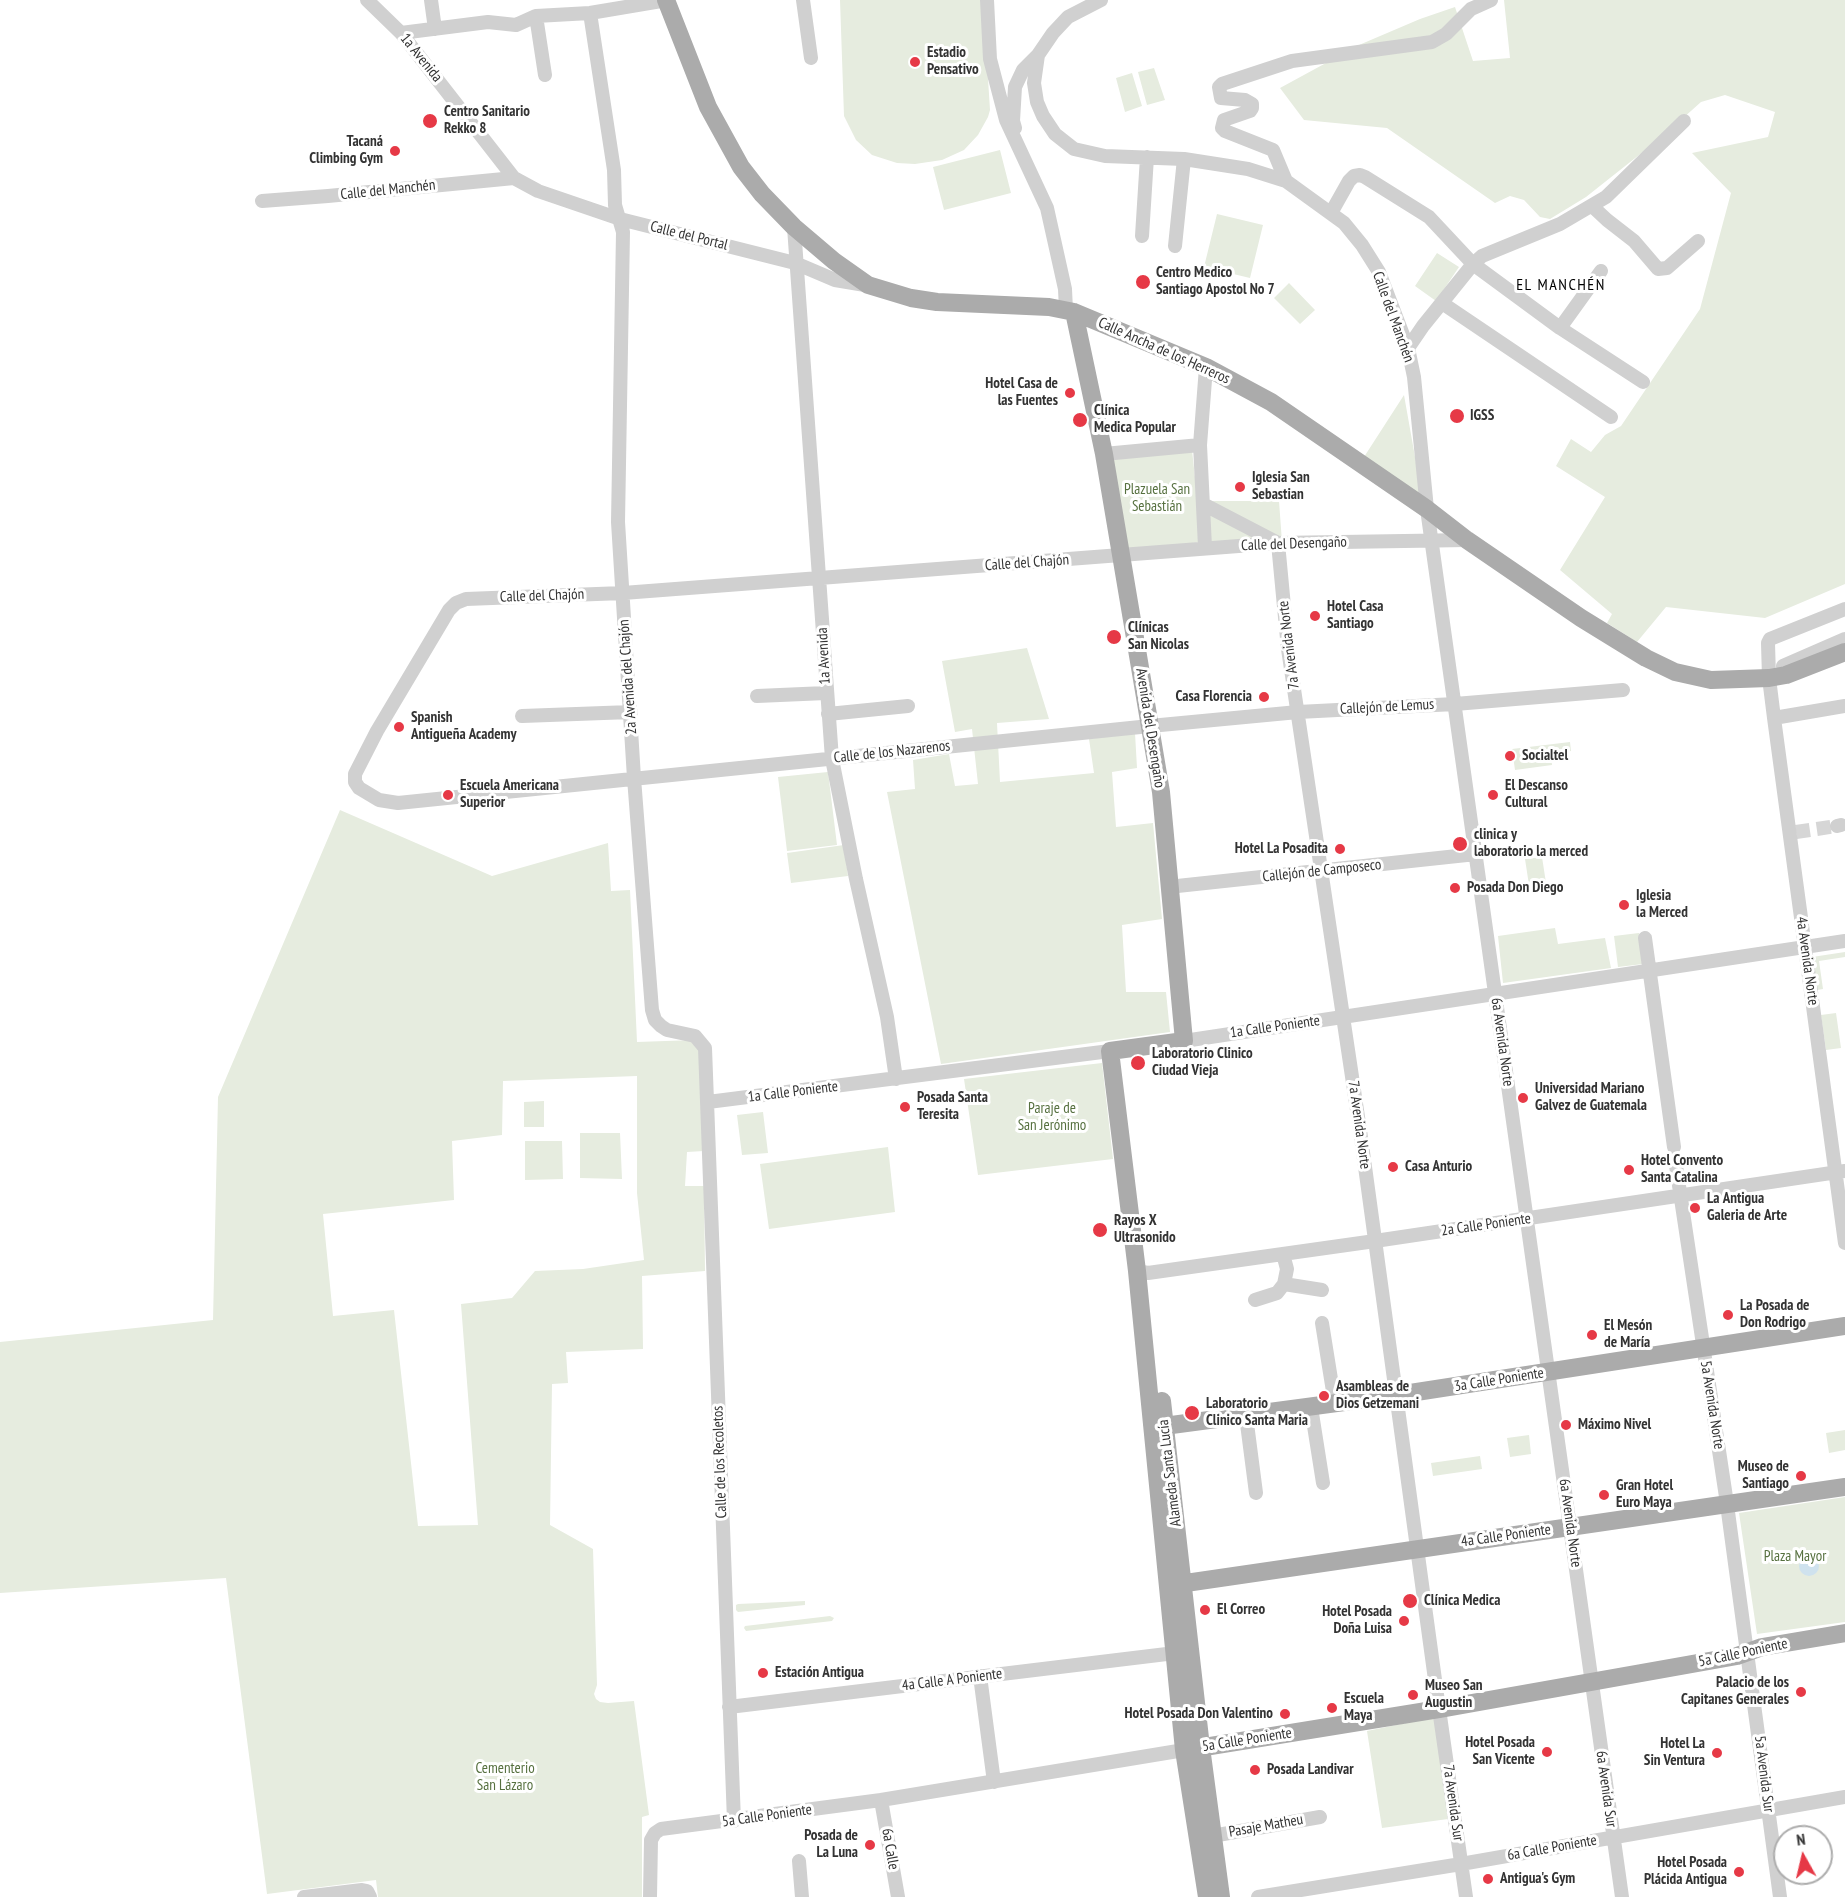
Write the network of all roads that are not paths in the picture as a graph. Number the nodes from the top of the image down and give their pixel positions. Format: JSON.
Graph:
{"nodes":[{"id":1,"x":367,"y":0,"type":"edge"},
{"id":2,"x":431,"y":0,"type":"edge"},
{"id":3,"x":667,"y":0,"type":"edge"},
{"id":4,"x":803,"y":0,"type":"edge"},
{"id":5,"x":987,"y":0,"type":"edge"},
{"id":6,"x":1101,"y":0,"type":"edge"},
{"id":7,"x":1465,"y":0,"type":"edge"},
{"id":8,"x":1491,"y":0,"type":"edge"},
{"id":9,"x":590,"y":13,"type":"junction"},
{"id":10,"x":1464,"y":15,"type":"junction"},
{"id":11,"x":536,"y":16,"type":"junction"},
{"id":12,"x":435,"y":29,"type":"junction"},
{"id":13,"x":401,"y":33,"type":"junction"},
{"id":14,"x":1038,"y":55,"type":"junction"},
{"id":15,"x":811,"y":58,"type":"dead end"},
{"id":16,"x":544,"y":75,"type":"dead end"},
{"id":17,"x":1684,"y":121,"type":"dead end"},
{"id":18,"x":1020,"y":151,"type":"junction"},
{"id":19,"x":1147,"y":157,"type":"junction"},
{"id":20,"x":1184,"y":159,"type":"junction"},
{"id":21,"x":514,"y":178,"type":"junction"},
{"id":22,"x":1286,"y":181,"type":"junction"},
{"id":23,"x":262,"y":201,"type":"dead end"},
{"id":24,"x":1592,"y":206,"type":"junction"},
{"id":25,"x":1331,"y":213,"type":"junction"},
{"id":26,"x":620,"y":219,"type":"junction"},
{"id":27,"x":794,"y":227,"type":"junction"},
{"id":28,"x":1142,"y":236,"type":"dead end"},
{"id":29,"x":1698,"y":241,"type":"dead end"},
{"id":30,"x":1174,"y":246,"type":"dead end"},
{"id":31,"x":795,"y":263,"type":"junction"},
{"id":32,"x":1473,"y":264,"type":"junction"},
{"id":33,"x":1601,"y":271,"type":"dead end"},
{"id":34,"x":868,"y":285,"type":"junction"},
{"id":35,"x":1442,"y":303,"type":"junction"},
{"id":36,"x":1070,"y":311,"type":"junction"},
{"id":37,"x":1560,"y":328,"type":"junction"},
{"id":38,"x":1408,"y":348,"type":"junction"},
{"id":39,"x":1206,"y":368,"type":"junction"},
{"id":40,"x":1643,"y":382,"type":"dead end"},
{"id":41,"x":1611,"y":417,"type":"dead end"},
{"id":42,"x":1200,"y":445,"type":"junction"},
{"id":43,"x":1104,"y":454,"type":"junction"},
{"id":44,"x":1203,"y":504,"type":"junction"},
{"id":45,"x":1427,"y":509,"type":"junction"},
{"id":46,"x":1467,"y":540,"type":"junction"},
{"id":47,"x":1432,"y":541,"type":"junction"},
{"id":48,"x":1278,"y":543,"type":"junction"},
{"id":49,"x":1205,"y":548,"type":"junction"},
{"id":50,"x":1122,"y":556,"type":"junction"},
{"id":51,"x":820,"y":579,"type":"junction"},
{"id":52,"x":623,"y":593,"type":"junction"},
{"id":53,"x":1845,"y":609,"type":"edge"},
{"id":54,"x":1845,"y":639,"type":"edge"},
{"id":55,"x":1845,"y":652,"type":"edge"},
{"id":56,"x":1777,"y":672,"type":"junction"},
{"id":57,"x":1623,"y":690,"type":"dead end"},
{"id":58,"x":826,"y":693,"type":"junction"},
{"id":59,"x":757,"y":696,"type":"dead end"},
{"id":60,"x":1455,"y":704,"type":"junction"},
{"id":61,"x":908,"y":706,"type":"dead end"},
{"id":62,"x":1845,"y":706,"type":"edge"},
{"id":63,"x":631,"y":712,"type":"junction"},
{"id":64,"x":1298,"y":712,"type":"junction"},
{"id":65,"x":828,"y":714,"type":"junction"},
{"id":66,"x":522,"y":716,"type":"dead end"},
{"id":67,"x":1774,"y":718,"type":"junction"},
{"id":68,"x":1150,"y":726,"type":"junction"},
{"id":69,"x":832,"y":759,"type":"junction"},
{"id":70,"x":634,"y":778,"type":"junction"},
{"id":71,"x":1476,"y":854,"type":"junction"},
{"id":72,"x":1321,"y":872,"type":"junction"},
{"id":73,"x":1168,"y":887,"type":"junction"},
{"id":74,"x":1645,"y":938,"type":"dead end"},
{"id":75,"x":1845,"y":940,"type":"edge"},
{"id":76,"x":1805,"y":947,"type":"junction"},
{"id":77,"x":1650,"y":970,"type":"junction"},
{"id":78,"x":1496,"y":994,"type":"junction"},
{"id":79,"x":1343,"y":1017,"type":"junction"},
{"id":80,"x":1184,"y":1041,"type":"junction"},
{"id":81,"x":1115,"y":1050,"type":"junction"},
{"id":82,"x":896,"y":1079,"type":"junction"},
{"id":83,"x":708,"y":1102,"type":"junction"},
{"id":84,"x":1840,"y":1172,"type":"edge"},
{"id":85,"x":1681,"y":1196,"type":"junction"},
{"id":86,"x":1527,"y":1220,"type":"junction"},
{"id":87,"x":1375,"y":1241,"type":"junction"},
{"id":88,"x":1845,"y":1244,"type":"edge"},
{"id":89,"x":1283,"y":1254,"type":"junction"},
{"id":90,"x":1142,"y":1272,"type":"junction"},
{"id":91,"x":1284,"y":1284,"type":"junction"},
{"id":92,"x":1322,"y":1290,"type":"dead end"},
{"id":93,"x":1255,"y":1300,"type":"dead end"},
{"id":94,"x":1322,"y":1323,"type":"dead end"},
{"id":95,"x":1845,"y":1326,"type":"edge"},
{"id":96,"x":1704,"y":1348,"type":"junction"},
{"id":97,"x":1548,"y":1372,"type":"junction"},
{"id":98,"x":1397,"y":1395,"type":"junction"},
{"id":99,"x":1335,"y":1404,"type":"junction"},
{"id":100,"x":1311,"y":1407,"type":"junction"},
{"id":101,"x":1246,"y":1416,"type":"junction"},
{"id":102,"x":1158,"y":1425,"type":"junction"},
{"id":103,"x":1323,"y":1483,"type":"dead end"},
{"id":104,"x":1845,"y":1487,"type":"edge"},
{"id":105,"x":1256,"y":1493,"type":"dead end"},
{"id":106,"x":1727,"y":1504,"type":"junction"},
{"id":107,"x":1570,"y":1526,"type":"junction"},
{"id":108,"x":1417,"y":1549,"type":"junction"},
{"id":109,"x":1175,"y":1585,"type":"junction"},
{"id":110,"x":1845,"y":1633,"type":"edge"},
{"id":111,"x":1748,"y":1652,"type":"junction"},
{"id":112,"x":1175,"y":1653,"type":"junction"},
{"id":113,"x":980,"y":1676,"type":"junction"},
{"id":114,"x":1592,"y":1681,"type":"junction"},
{"id":115,"x":729,"y":1707,"type":"junction"},
{"id":116,"x":1439,"y":1709,"type":"junction"},
{"id":117,"x":1193,"y":1749,"type":"junction"},
{"id":118,"x":994,"y":1782,"type":"junction"},
{"id":119,"x":1845,"y":1797,"type":"edge"},
{"id":120,"x":881,"y":1800,"type":"junction"},
{"id":121,"x":1768,"y":1809,"type":"junction"},
{"id":122,"x":1320,"y":1817,"type":"dead end"},
{"id":123,"x":734,"y":1821,"type":"junction"},
{"id":124,"x":1212,"y":1836,"type":"junction"},
{"id":125,"x":1613,"y":1837,"type":"junction"},
{"id":126,"x":1208,"y":1856,"type":"junction"},
{"id":127,"x":799,"y":1861,"type":"dead end"},
{"id":128,"x":1461,"y":1864,"type":"junction"},
{"id":129,"x":304,"y":1897,"type":"edge"},
{"id":130,"x":370,"y":1897,"type":"edge"},
{"id":131,"x":650,"y":1897,"type":"edge"},
{"id":132,"x":802,"y":1897,"type":"edge"},
{"id":133,"x":898,"y":1897,"type":"edge"},
{"id":134,"x":1207,"y":1897,"type":"edge"},
{"id":135,"x":1221,"y":1897,"type":"edge"},
{"id":136,"x":1258,"y":1897,"type":"edge"},
{"id":137,"x":1466,"y":1897,"type":"edge"},
{"id":138,"x":1622,"y":1897,"type":"edge"},
{"id":139,"x":1780,"y":1897,"type":"edge"}],
"edges":[{"from":1,"to":13,"type":"street","name":"1a Avenida"},
{"from":2,"to":12,"type":"street"},
{"from":3,"to":9,"type":"street"},
{"from":3,"to":27,"type":"main road","name":"Calle Ancha de los Herreros"},
{"from":4,"to":15,"type":"street"},
{"from":5,"to":18,"type":"street"},
{"from":6,"to":14,"type":"street","name":"Calle del Manchén"},
{"from":7,"to":10,"type":"street"},
{"from":8,"to":10,"type":"street"},
{"from":9,"to":11,"type":"street"},
{"from":9,"to":26,"type":"street","name":"2a Avenida del Chajón"},
{"from":10,"to":22,"type":"street"},
{"from":11,"to":12,"type":"street"},
{"from":11,"to":16,"type":"street"},
{"from":12,"to":13,"type":"street"},
{"from":13,"to":21,"type":"street","name":"1a Avenida"},
{"from":14,"to":18,"type":"street"},
{"from":14,"to":19,"type":"street","name":"Calle del Manchén"},
{"from":17,"to":24,"type":"street"},
{"from":18,"to":36,"type":"street"},
{"from":19,"to":20,"type":"street","name":"Calle del Manchén"},
{"from":19,"to":28,"type":"street"},
{"from":20,"to":22,"type":"street","name":"Calle del Manchén"},
{"from":20,"to":30,"type":"street"},
{"from":21,"to":23,"type":"street","name":"Calle del Manchén"},
{"from":21,"to":26,"type":"street","name":"Calle del Portal"},
{"from":22,"to":25,"type":"street","name":"Calle del Manchén"},
{"from":24,"to":29,"type":"street"},
{"from":24,"to":32,"type":"street"},
{"from":25,"to":32,"type":"street"},
{"from":25,"to":38,"type":"street","name":"Calle del Manchén"},
{"from":26,"to":31,"type":"street","name":"Calle del Portal"},
{"from":26,"to":52,"type":"street","name":"2a Avenida del Chajón"},
{"from":27,"to":31,"type":"street","name":"1a Avenida"},
{"from":27,"to":34,"type":"main road","name":"Calle Ancha de los Herreros"},
{"from":31,"to":34,"type":"street","name":"Calle del Portal"},
{"from":31,"to":51,"type":"street","name":"1a Avenida"},
{"from":32,"to":35,"type":"street"},
{"from":32,"to":37,"type":"street"},
{"from":33,"to":37,"type":"street"},
{"from":34,"to":36,"type":"main road","name":"Calle Ancha de los Herreros"},
{"from":35,"to":38,"type":"street"},
{"from":35,"to":41,"type":"street"},
{"from":36,"to":39,"type":"main road","name":"Calle Ancha de los Herreros"},
{"from":36,"to":43,"type":"main road","name":"Avenida del Desengaño"},
{"from":37,"to":40,"type":"street"},
{"from":38,"to":45,"type":"street","name":"Calle del Manchén"},
{"from":39,"to":42,"type":"street"},
{"from":39,"to":45,"type":"main road","name":"Calle Ancha de los Herreros"},
{"from":42,"to":43,"type":"street"},
{"from":42,"to":44,"type":"street"},
{"from":43,"to":50,"type":"main road","name":"Avenida del Desengaño"},
{"from":44,"to":48,"type":"street"},
{"from":44,"to":49,"type":"street"},
{"from":45,"to":46,"type":"main road"},
{"from":45,"to":47,"type":"street","name":"6a Avenida Norte"},
{"from":46,"to":47,"type":"street","name":"Calle del Desengaño"},
{"from":46,"to":56,"type":"main road"},
{"from":47,"to":48,"type":"street","name":"Calle del Desengaño"},
{"from":47,"to":60,"type":"street","name":"6a Avenida Norte"},
{"from":48,"to":49,"type":"street","name":"Calle del Desengaño"},
{"from":48,"to":64,"type":"street","name":"7a Avenida Norte"},
{"from":49,"to":50,"type":"street","name":"Calle del Desengaño"},
{"from":50,"to":51,"type":"street","name":"Calle del Chajón"},
{"from":50,"to":68,"type":"main road","name":"Avenida del Desengaño"},
{"from":51,"to":52,"type":"street","name":"Calle del Chajón"},
{"from":51,"to":58,"type":"street","name":"1a Avenida"},
{"from":52,"to":63,"type":"street","name":"2a Avenida del Chajón"},
{"from":52,"to":70,"type":"street","name":"Calle del Chajón"},
{"from":53,"to":56,"type":"street","name":"4a Avenida Norte"},
{"from":54,"to":56,"type":"street"},
{"from":55,"to":56,"type":"main road"},
{"from":56,"to":67,"type":"street","name":"4a Avenida Norte"},
{"from":57,"to":60,"type":"street","name":"Callejón de Lemus"},
{"from":58,"to":59,"type":"street"},
{"from":58,"to":65,"type":"street","name":"1a Avenida"},
{"from":60,"to":64,"type":"street","name":"Callejón de Lemus"},
{"from":60,"to":71,"type":"street","name":"6a Avenida Norte"},
{"from":61,"to":65,"type":"street"},
{"from":62,"to":67,"type":"street"},
{"from":63,"to":66,"type":"street"},
{"from":63,"to":70,"type":"street","name":"2a Avenida del Chajón"},
{"from":64,"to":68,"type":"street","name":"Callejón de Lemus"},
{"from":64,"to":72,"type":"street","name":"7a Avenida Norte"},
{"from":65,"to":69,"type":"street","name":"1a Avenida"},
{"from":67,"to":76,"type":"street","name":"4a Avenida Norte"},
{"from":68,"to":69,"type":"street","name":"Calle de los Nazarenos"},
{"from":68,"to":73,"type":"main road","name":"Avenida del Desengaño"},
{"from":69,"to":70,"type":"street","name":"Calle de los Nazarenos"},
{"from":69,"to":82,"type":"street","name":"1a Avenida"},
{"from":70,"to":83,"type":"street","name":"2a Avenida del Chajón"},
{"from":71,"to":72,"type":"street","name":"Callejón de Camposeco"},
{"from":71,"to":78,"type":"street","name":"6a Avenida Norte"},
{"from":72,"to":73,"type":"street","name":"Callejón de Camposeco"},
{"from":72,"to":79,"type":"street","name":"7a Avenida Norte"},
{"from":73,"to":80,"type":"main road","name":"Avenida del Desengaño"},
{"from":74,"to":77,"type":"street","name":"5a Avenida Norte"},
{"from":75,"to":76,"type":"street","name":"1a Calle Poniente"},
{"from":76,"to":77,"type":"street","name":"1a Calle Poniente"},
{"from":76,"to":84,"type":"street","name":"4a Avenida Norte"},
{"from":77,"to":78,"type":"street","name":"1a Calle Poniente"},
{"from":77,"to":85,"type":"street","name":"5a Avenida Norte"},
{"from":78,"to":79,"type":"street","name":"1a Calle Poniente"},
{"from":78,"to":86,"type":"street","name":"6a Avenida Norte"},
{"from":79,"to":80,"type":"street","name":"1a Calle Poniente"},
{"from":79,"to":87,"type":"street","name":"7a Avenida Norte"},
{"from":80,"to":81,"type":"main road","name":"1a Calle Poniente"},
{"from":81,"to":82,"type":"street","name":"1a Calle Poniente"},
{"from":81,"to":90,"type":"main road","name":"Alameda Santa Lucía"},
{"from":82,"to":83,"type":"street","name":"1a Calle Poniente"},
{"from":83,"to":115,"type":"street","name":"Calle de los Recoletos"},
{"from":84,"to":85,"type":"street","name":"2a Calle Poniente"},
{"from":84,"to":88,"type":"street","name":"4a Avenida Norte"},
{"from":85,"to":86,"type":"street","name":"2a Calle Poniente"},
{"from":85,"to":96,"type":"street","name":"5a Avenida Norte"},
{"from":86,"to":87,"type":"street","name":"2a Calle Poniente"},
{"from":86,"to":97,"type":"street","name":"6a Avenida Norte"},
{"from":87,"to":89,"type":"street","name":"2a Calle Poniente"},
{"from":87,"to":98,"type":"street","name":"7a Avenida Norte"},
{"from":89,"to":90,"type":"street","name":"2a Calle Poniente"},
{"from":89,"to":91,"type":"street"},
{"from":90,"to":102,"type":"main road","name":"Alameda Santa Lucía"},
{"from":91,"to":92,"type":"street"},
{"from":91,"to":93,"type":"street"},
{"from":94,"to":99,"type":"street"},
{"from":95,"to":96,"type":"main road","name":"3a Calle Poniente"},
{"from":96,"to":97,"type":"main road","name":"3a Calle Poniente"},
{"from":96,"to":106,"type":"street","name":"5a Avenida Norte"},
{"from":97,"to":98,"type":"main road","name":"3a Calle Poniente"},
{"from":97,"to":107,"type":"street","name":"6a Avenida Norte"},
{"from":98,"to":99,"type":"main road","name":"3a Calle Poniente"},
{"from":98,"to":108,"type":"street","name":"7a Avenida Norte"},
{"from":99,"to":100,"type":"main road","name":"3a Calle Poniente"},
{"from":100,"to":101,"type":"main road","name":"3a Calle Poniente"},
{"from":100,"to":103,"type":"street"},
{"from":101,"to":102,"type":"main road","name":"3a Calle Poniente"},
{"from":101,"to":105,"type":"street"},
{"from":102,"to":109,"type":"main road","name":"Alameda Santa Lucía"},
{"from":104,"to":106,"type":"main road","name":"4a Calle Poniente"},
{"from":106,"to":107,"type":"main road","name":"4a Calle Poniente"},
{"from":106,"to":111,"type":"street","name":"5a Avenida Norte"},
{"from":107,"to":108,"type":"main road","name":"4a Calle Poniente"},
{"from":107,"to":114,"type":"street","name":"6a Avenida Norte"},
{"from":108,"to":109,"type":"main road","name":"4a Calle Poniente"},
{"from":108,"to":116,"type":"street","name":"7a Avenida Norte"},
{"from":109,"to":112,"type":"main road","name":"Alameda Santa Lucía"},
{"from":109,"to":117,"type":"main road","name":"Alameda Santa Lucía"},
{"from":110,"to":111,"type":"main road","name":"5a Calle Poniente"},
{"from":111,"to":114,"type":"main road","name":"5a Calle Poniente"},
{"from":111,"to":121,"type":"street","name":"5a Avenida Sur"},
{"from":112,"to":113,"type":"street","name":"4a Calle A Poniente"},
{"from":112,"to":117,"type":"main road","name":"Alameda Santa Lucía"},
{"from":113,"to":115,"type":"street","name":"4a Calle A Poniente"},
{"from":113,"to":118,"type":"street"},
{"from":114,"to":116,"type":"main road","name":"5a Calle Poniente"},
{"from":114,"to":125,"type":"street","name":"6a Avenida Sur"},
{"from":115,"to":123,"type":"street","name":"Calle de los Recoletos"},
{"from":116,"to":117,"type":"main road","name":"5a Calle Poniente"},
{"from":116,"to":128,"type":"street","name":"7a Avenida Sur"},
{"from":117,"to":118,"type":"street","name":"5a Calle Poniente"},
{"from":117,"to":124,"type":"main road","name":"Alameda Santa Lucía"},
{"from":117,"to":126,"type":"main road","name":"Alameda Santa Lucía"},
{"from":118,"to":120,"type":"street","name":"5a Calle Poniente"},
{"from":119,"to":121,"type":"street","name":"6a Calle Poniente"},
{"from":120,"to":123,"type":"street","name":"5a Calle Poniente"},
{"from":120,"to":133,"type":"street","name":"6a Calle"},
{"from":121,"to":125,"type":"street","name":"6a Calle Poniente"},
{"from":121,"to":139,"type":"street","name":"5a Avenida Sur"},
{"from":122,"to":124,"type":"street","name":"Pasaje Matheu"},
{"from":123,"to":131,"type":"street","name":"5a Calle Poniente"},
{"from":124,"to":126,"type":"main road","name":"Alameda Santa Lucía"},
{"from":125,"to":128,"type":"street","name":"6a Calle Poniente"},
{"from":125,"to":138,"type":"street","name":"6a Avenida Sur"},
{"from":126,"to":134,"type":"main road","name":"Alameda Santa Lucía"},
{"from":126,"to":135,"type":"main road","name":"Alameda Santa Lucía"},
{"from":127,"to":132,"type":"street"},
{"from":128,"to":136,"type":"street","name":"6a Calle Poniente"},
{"from":128,"to":137,"type":"street","name":"7a Avenida Sur"},
{"from":129,"to":130,"type":"street"}]}
